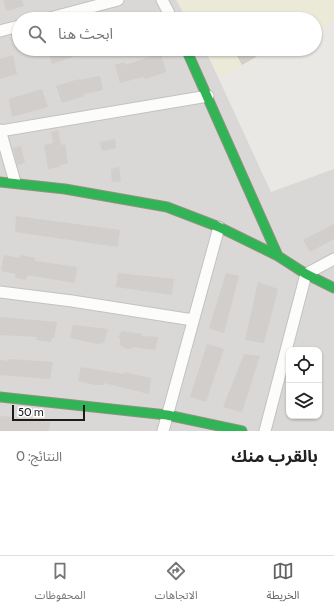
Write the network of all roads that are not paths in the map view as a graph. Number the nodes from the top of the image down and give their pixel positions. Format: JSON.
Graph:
{"nodes":[{"id":1,"x":118,"y":0,"type":"edge"},
{"id":2,"x":162,"y":0,"type":"edge"},
{"id":3,"x":73,"y":12,"type":"edge"},
{"id":4,"x":168,"y":12,"type":"edge"},
{"id":5,"x":12,"y":28,"type":"edge"},
{"id":6,"x":0,"y":31,"type":"edge"},
{"id":7,"x":189,"y":56,"type":"edge"},
{"id":8,"x":208,"y":96,"type":"junction"},
{"id":9,"x":0,"y":130,"type":"edge"},
{"id":10,"x":0,"y":182,"type":"edge"},
{"id":11,"x":15,"y":182,"type":"junction"},
{"id":12,"x":218,"y":227,"type":"junction"},
{"id":13,"x":278,"y":256,"type":"junction"},
{"id":14,"x":334,"y":259,"type":"edge"},
{"id":15,"x":306,"y":274,"type":"junction"},
{"id":16,"x":334,"y":288,"type":"edge"},
{"id":17,"x":0,"y":292,"type":"edge"},
{"id":18,"x":193,"y":320,"type":"junction"},
{"id":19,"x":0,"y":397,"type":"edge"},
{"id":20,"x":167,"y":415,"type":"junction"},
{"id":21,"x":163,"y":431,"type":"edge"},
{"id":22,"x":242,"y":431,"type":"edge"},
{"id":23,"x":265,"y":431,"type":"edge"}],
"edges":[{"from":1,"to":3,"type":"street"},
{"from":2,"to":4,"type":"street"},
{"from":5,"to":6,"type":"street"},
{"from":7,"to":8,"type":"street"},
{"from":8,"to":9,"type":"street"},
{"from":8,"to":13,"type":"street"},
{"from":9,"to":11,"type":"street"},
{"from":10,"to":11,"type":"street"},
{"from":11,"to":12,"type":"street"},
{"from":12,"to":13,"type":"street"},
{"from":12,"to":18,"type":"street"},
{"from":13,"to":15,"type":"street"},
{"from":14,"to":15,"type":"street"},
{"from":15,"to":16,"type":"street"},
{"from":15,"to":23,"type":"street"},
{"from":17,"to":18,"type":"street"},
{"from":18,"to":20,"type":"street"},
{"from":19,"to":20,"type":"street"},
{"from":20,"to":21,"type":"street"},
{"from":20,"to":22,"type":"street"}]}
